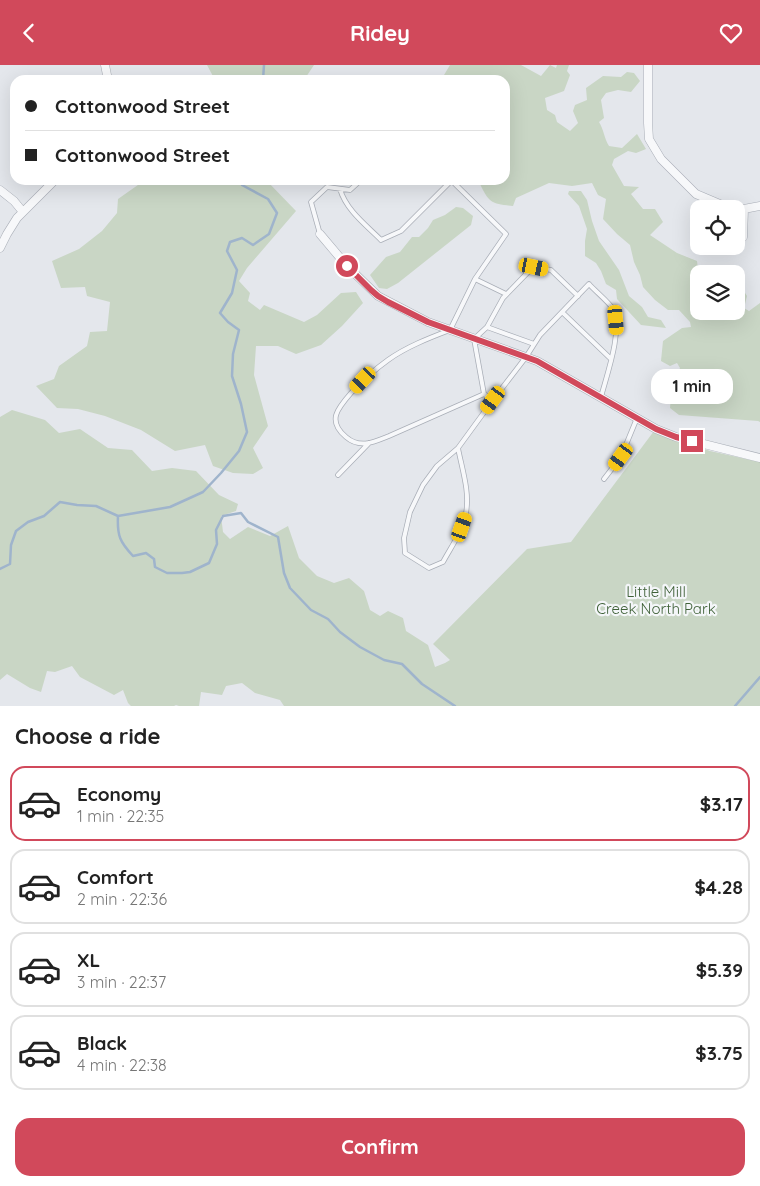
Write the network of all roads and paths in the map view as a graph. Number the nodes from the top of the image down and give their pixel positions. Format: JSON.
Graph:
{"nodes":[{"id":1,"x":648,"y":65,"type":"edge"},
{"id":2,"x":50,"y":185,"type":"edge"},
{"id":3,"x":356,"y":185,"type":"edge"},
{"id":4,"x":447,"y":185,"type":"edge"},
{"id":5,"x":457,"y":185,"type":"edge"},
{"id":6,"x":340,"y":189,"type":"junction"},
{"id":7,"x":0,"y":190,"type":"edge"},
{"id":8,"x":711,"y":200,"type":"edge"},
{"id":9,"x":760,"y":206,"type":"edge"},
{"id":10,"x":745,"y":209,"type":"edge"},
{"id":11,"x":23,"y":212,"type":"junction"},
{"id":12,"x":320,"y":234,"type":"joint"},
{"id":13,"x":0,"y":248,"type":"edge"},
{"id":14,"x":475,"y":279,"type":"junction"},
{"id":15,"x":506,"y":294,"type":"junction"},
{"id":16,"x":578,"y":296,"type":"junction"},
{"id":17,"x":562,"y":312,"type":"junction"},
{"id":18,"x":487,"y":327,"type":"junction"},
{"id":19,"x":450,"y":330,"type":"junction"},
{"id":20,"x":474,"y":339,"type":"junction"},
{"id":21,"x":534,"y":343,"type":"junction"},
{"id":22,"x":526,"y":357,"type":"junction"},
{"id":23,"x":611,"y":359,"type":"junction"},
{"id":24,"x":484,"y":394,"type":"junction"},
{"id":25,"x":601,"y":397,"type":"junction"},
{"id":26,"x":493,"y":400,"type":"junction"},
{"id":27,"x":637,"y":418,"type":"junction"},
{"id":28,"x":369,"y":443,"type":"junction"},
{"id":29,"x":458,"y":448,"type":"junction"},
{"id":30,"x":760,"y":458,"type":"edge"},
{"id":31,"x":338,"y":475,"type":"dead end"},
{"id":32,"x":604,"y":479,"type":"dead end"}],
"edges":[{"from":1,"to":8,"type":"street"},
{"from":2,"to":11,"type":"street"},
{"from":3,"to":6,"type":"lane"},
{"from":4,"to":6,"type":"lane"},
{"from":5,"to":14,"type":"lane"},
{"from":6,"to":12,"type":"lane"},
{"from":7,"to":11,"type":"street"},
{"from":9,"to":10,"type":"street"},
{"from":11,"to":13,"type":"street"},
{"from":12,"to":19,"type":"street"},
{"from":14,"to":15,"type":"lane"},
{"from":14,"to":19,"type":"lane"},
{"from":15,"to":16,"type":"lane"},
{"from":15,"to":18,"type":"lane"},
{"from":16,"to":17,"type":"lane"},
{"from":16,"to":23,"type":"lane"},
{"from":17,"to":21,"type":"lane"},
{"from":17,"to":23,"type":"lane"},
{"from":18,"to":20,"type":"lane"},
{"from":18,"to":21,"type":"lane"},
{"from":19,"to":20,"type":"street"},
{"from":19,"to":28,"type":"lane"},
{"from":20,"to":22,"type":"street"},
{"from":20,"to":24,"type":"lane"},
{"from":21,"to":22,"type":"lane"},
{"from":22,"to":25,"type":"street"},
{"from":22,"to":26,"type":"lane"},
{"from":23,"to":25,"type":"lane"},
{"from":24,"to":26,"type":"lane"},
{"from":24,"to":28,"type":"lane"},
{"from":25,"to":27,"type":"street"},
{"from":26,"to":29,"type":"lane"},
{"from":27,"to":30,"type":"street"},
{"from":27,"to":32,"type":"lane"},
{"from":28,"to":31,"type":"lane"},
{"from":29,"to":29,"type":"lane"}]}
